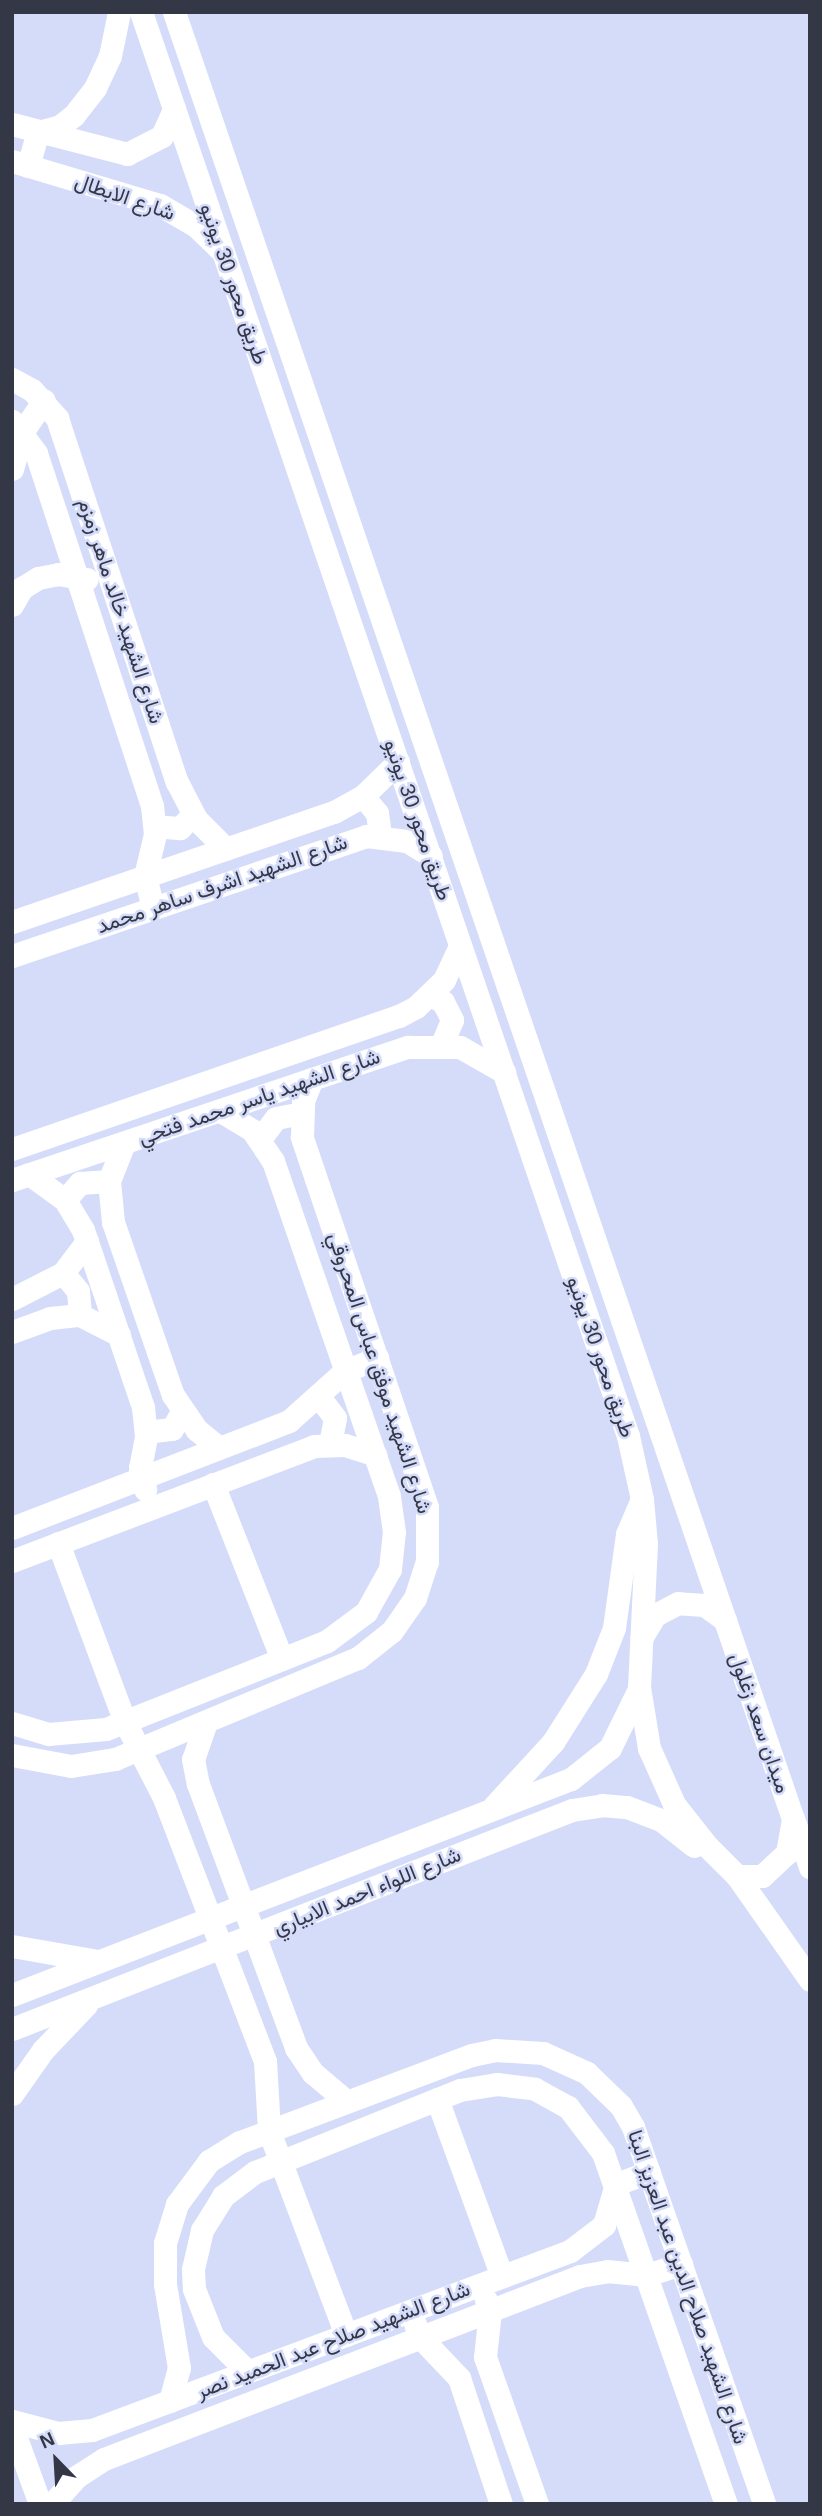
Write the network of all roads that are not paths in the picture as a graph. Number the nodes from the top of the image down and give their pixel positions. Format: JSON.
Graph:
{"nodes":[{"id":1,"x":119,"y":12,"type":"edge"},
{"id":2,"x":141,"y":12,"type":"edge"},
{"id":3,"x":174,"y":12,"type":"edge"},
{"id":4,"x":174,"y":109,"type":"junction"},
{"id":5,"x":12,"y":124,"type":"edge"},
{"id":6,"x":38,"y":132,"type":"junction"},
{"id":7,"x":20,"y":163,"type":"edge"},
{"id":8,"x":225,"y":256,"type":"junction"},
{"id":9,"x":12,"y":379,"type":"edge"},
{"id":10,"x":44,"y":400,"type":"junction"},
{"id":11,"x":18,"y":426,"type":"edge"},
{"id":12,"x":12,"y":468,"type":"edge"},
{"id":13,"x":108,"y":573,"type":"junction"},
{"id":14,"x":77,"y":579,"type":"junction"},
{"id":15,"x":16,"y":589,"type":"edge"},
{"id":16,"x":398,"y":762,"type":"junction"},
{"id":17,"x":363,"y":796,"type":"junction"},
{"id":18,"x":193,"y":814,"type":"junction"},
{"id":19,"x":155,"y":826,"type":"junction"},
{"id":20,"x":380,"y":835,"type":"junction"},
{"id":21,"x":226,"y":849,"type":"junction"},
{"id":22,"x":430,"y":856,"type":"junction"},
{"id":23,"x":145,"y":876,"type":"junction"},
{"id":24,"x":153,"y":907,"type":"junction"},
{"id":25,"x":12,"y":922,"type":"edge"},
{"id":26,"x":460,"y":946,"type":"junction"},
{"id":27,"x":12,"y":956,"type":"edge"},
{"id":28,"x":431,"y":995,"type":"junction"},
{"id":29,"x":442,"y":1044,"type":"junction"},
{"id":30,"x":504,"y":1072,"type":"junction"},
{"id":31,"x":312,"y":1079,"type":"junction"},
{"id":32,"x":220,"y":1111,"type":"junction"},
{"id":33,"x":301,"y":1113,"type":"junction"},
{"id":34,"x":260,"y":1139,"type":"junction"},
{"id":35,"x":124,"y":1143,"type":"junction"},
{"id":36,"x":12,"y":1149,"type":"edge"},
{"id":37,"x":21,"y":1177,"type":"edge"},
{"id":38,"x":109,"y":1181,"type":"junction"},
{"id":39,"x":65,"y":1200,"type":"junction"},
{"id":40,"x":87,"y":1241,"type":"junction"},
{"id":41,"x":63,"y":1273,"type":"junction"},
{"id":42,"x":12,"y":1298,"type":"edge"},
{"id":43,"x":80,"y":1315,"type":"junction"},
{"id":44,"x":12,"y":1332,"type":"edge"},
{"id":45,"x":119,"y":1335,"type":"junction"},
{"id":46,"x":378,"y":1358,"type":"junction"},
{"id":47,"x":345,"y":1371,"type":"junction"},
{"id":48,"x":320,"y":1398,"type":"junction"},
{"id":49,"x":182,"y":1412,"type":"junction"},
{"id":50,"x":146,"y":1432,"type":"junction"},
{"id":51,"x":330,"y":1444,"type":"junction"},
{"id":52,"x":219,"y":1448,"type":"junction"},
{"id":53,"x":378,"y":1466,"type":"junction"},
{"id":54,"x":414,"y":1466,"type":"junction"},
{"id":55,"x":141,"y":1478,"type":"junction"},
{"id":56,"x":213,"y":1484,"type":"junction"},
{"id":57,"x":642,"y":1499,"type":"junction"},
{"id":58,"x":152,"y":1507,"type":"junction"},
{"id":59,"x":12,"y":1528,"type":"edge"},
{"id":60,"x":58,"y":1544,"type":"junction"},
{"id":61,"x":12,"y":1562,"type":"edge"},
{"id":62,"x":725,"y":1620,"type":"junction"},
{"id":63,"x":642,"y":1637,"type":"junction"},
{"id":64,"x":282,"y":1659,"type":"junction"},
{"id":65,"x":243,"y":1675,"type":"junction"},
{"id":66,"x":639,"y":1687,"type":"junction"},
{"id":67,"x":253,"y":1702,"type":"junction"},
{"id":68,"x":125,"y":1722,"type":"junction"},
{"id":69,"x":206,"y":1722,"type":"junction"},
{"id":70,"x":12,"y":1723,"type":"edge"},
{"id":71,"x":137,"y":1750,"type":"junction"},
{"id":72,"x":12,"y":1755,"type":"edge"},
{"id":73,"x":488,"y":1812,"type":"junction"},
{"id":74,"x":793,"y":1819,"type":"junction"},
{"id":75,"x":718,"y":1858,"type":"junction"},
{"id":76,"x":810,"y":1867,"type":"edge"},
{"id":77,"x":737,"y":1876,"type":"junction"},
{"id":78,"x":243,"y":1906,"type":"junction"},
{"id":79,"x":211,"y":1919,"type":"junction"},
{"id":80,"x":254,"y":1935,"type":"junction"},
{"id":81,"x":12,"y":1946,"type":"edge"},
{"id":82,"x":222,"y":1948,"type":"junction"},
{"id":83,"x":100,"y":1961,"type":"junction"},
{"id":84,"x":810,"y":1980,"type":"edge"},
{"id":85,"x":12,"y":1995,"type":"edge"},
{"id":86,"x":97,"y":1996,"type":"junction"},
{"id":87,"x":12,"y":2029,"type":"edge"},
{"id":88,"x":449,"y":2063,"type":"junction"},
{"id":89,"x":460,"y":2090,"type":"junction"},
{"id":90,"x":12,"y":2094,"type":"edge"},
{"id":91,"x":437,"y":2099,"type":"junction"},
{"id":92,"x":346,"y":2101,"type":"junction"},
{"id":93,"x":269,"y":2131,"type":"junction"},
{"id":94,"x":282,"y":2161,"type":"junction"},
{"id":95,"x":649,"y":2172,"type":"junction"},
{"id":96,"x":616,"y":2184,"type":"junction"},
{"id":97,"x":681,"y":2264,"type":"junction"},
{"id":98,"x":647,"y":2275,"type":"junction"},
{"id":99,"x":502,"y":2277,"type":"junction"},
{"id":100,"x":480,"y":2285,"type":"junction"},
{"id":101,"x":410,"y":2311,"type":"junction"},
{"id":102,"x":490,"y":2311,"type":"junction"},
{"id":103,"x":346,"y":2335,"type":"junction"},
{"id":104,"x":420,"y":2337,"type":"junction"},
{"id":105,"x":297,"y":2354,"type":"junction"},
{"id":106,"x":248,"y":2372,"type":"junction"},
{"id":107,"x":307,"y":2381,"type":"junction"},
{"id":108,"x":170,"y":2401,"type":"junction"},
{"id":109,"x":12,"y":2421,"type":"edge"},
{"id":110,"x":12,"y":2427,"type":"edge"},
{"id":111,"x":528,"y":2479,"type":"junction"},
{"id":112,"x":493,"y":2500,"type":"edge"},
{"id":113,"x":40,"y":2504,"type":"edge"},
{"id":114,"x":52,"y":2504,"type":"edge"},
{"id":115,"x":537,"y":2504,"type":"edge"},
{"id":116,"x":726,"y":2504,"type":"edge"},
{"id":117,"x":764,"y":2504,"type":"edge"}],
"edges":[{"from":1,"to":6,"type":"street"},
{"from":2,"to":4,"type":"street","name":"طريق محور 30 يونيو"},
{"from":3,"to":62,"type":"street","name":"طريق محور 30 يونيو"},
{"from":4,"to":6,"type":"street","name":"شارع الابطال"},
{"from":4,"to":8,"type":"street","name":"طريق محور 30 يونيو"},
{"from":5,"to":6,"type":"street","name":"شارع الابطال"},
{"from":6,"to":7,"type":"street"},
{"from":7,"to":8,"type":"street","name":"شارع الابطال"},
{"from":8,"to":16,"type":"street","name":"طريق محور 30 يونيو"},
{"from":9,"to":10,"type":"street","name":"شارع الشهيد خالد ماهر زمزم"},
{"from":10,"to":11,"type":"street"},
{"from":10,"to":13,"type":"street","name":"شارع الشهيد خالد ماهر زمزم"},
{"from":11,"to":12,"type":"street"},
{"from":11,"to":14,"type":"street","name":"شارع الشهيد خالد ماهر زمزم"},
{"from":13,"to":14,"type":"street"},
{"from":13,"to":18,"type":"street","name":"شارع الشهيد خالد ماهر زمزم"},
{"from":14,"to":15,"type":"street"},
{"from":14,"to":19,"type":"street","name":"شارع الشهيد خالد ماهر زمزم"},
{"from":16,"to":17,"type":"street","name":"شارع الشهيد اشرف ساهر محمد"},
{"from":16,"to":22,"type":"street","name":"طريق محور 30 يونيو"},
{"from":17,"to":20,"type":"street"},
{"from":17,"to":21,"type":"street","name":"شارع الشهيد اشرف ساهر محمد"},
{"from":18,"to":19,"type":"street"},
{"from":18,"to":21,"type":"street","name":"شارع الشهيد خالد ماهر زمزم"},
{"from":19,"to":23,"type":"street","name":"شارع الشهيد خالد ماهر زمزم"},
{"from":20,"to":22,"type":"street","name":"شارع الشهيد اشرف ساهر محمد"},
{"from":20,"to":24,"type":"street","name":"شارع الشهيد اشرف ساهر محمد"},
{"from":21,"to":23,"type":"street","name":"شارع الشهيد اشرف ساهر محمد"},
{"from":22,"to":26,"type":"street","name":"طريق محور 30 يونيو"},
{"from":23,"to":24,"type":"street"},
{"from":23,"to":25,"type":"street","name":"شارع الشهيد اشرف ساهر محمد"},
{"from":24,"to":27,"type":"street","name":"شارع الشهيد اشرف ساهر محمد"},
{"from":26,"to":28,"type":"street","name":"شارع الشهيد ياسر محمد فتحي"},
{"from":26,"to":30,"type":"street","name":"طريق محور 30 يونيو"},
{"from":28,"to":29,"type":"street"},
{"from":28,"to":36,"type":"street","name":"شارع الشهيد ياسر محمد فتحي"},
{"from":29,"to":30,"type":"street","name":"شارع الشهيد ياسر محمد فتحي"},
{"from":29,"to":31,"type":"street","name":"شارع الشهيد ياسر محمد فتحي"},
{"from":30,"to":57,"type":"street","name":"طريق محور 30 يونيو"},
{"from":31,"to":32,"type":"street","name":"شارع الشهيد ياسر محمد فتحي"},
{"from":31,"to":33,"type":"street","name":"شارع الشهيد موفق عباس المحروقي"},
{"from":32,"to":34,"type":"street","name":"شارع الشهيد موفق عباس المحروقي"},
{"from":32,"to":35,"type":"street","name":"شارع الشهيد ياسر محمد فتحي"},
{"from":33,"to":34,"type":"street"},
{"from":33,"to":46,"type":"street","name":"شارع الشهيد موفق عباس المحروقي"},
{"from":34,"to":47,"type":"street","name":"شارع الشهيد موفق عباس المحروقي"},
{"from":35,"to":37,"type":"street","name":"شارع الشهيد ياسر محمد فتحي"},
{"from":35,"to":38,"type":"street"},
{"from":37,"to":39,"type":"street"},
{"from":38,"to":39,"type":"street"},
{"from":38,"to":49,"type":"street"},
{"from":39,"to":40,"type":"street"},
{"from":40,"to":41,"type":"street"},
{"from":40,"to":45,"type":"street"},
{"from":41,"to":42,"type":"street"},
{"from":41,"to":43,"type":"street"},
{"from":43,"to":44,"type":"street"},
{"from":43,"to":45,"type":"street"},
{"from":45,"to":50,"type":"street"},
{"from":46,"to":47,"type":"street"},
{"from":46,"to":54,"type":"street","name":"شارع الشهيد موفق عباس المحروقي"},
{"from":47,"to":48,"type":"street"},
{"from":47,"to":53,"type":"street","name":"شارع الشهيد موفق عباس المحروقي"},
{"from":48,"to":51,"type":"street"},
{"from":48,"to":52,"type":"street"},
{"from":49,"to":50,"type":"street"},
{"from":49,"to":52,"type":"street"},
{"from":50,"to":55,"type":"street"},
{"from":51,"to":53,"type":"street"},
{"from":51,"to":56,"type":"street"},
{"from":52,"to":55,"type":"street"},
{"from":53,"to":54,"type":"street"},
{"from":53,"to":64,"type":"street","name":"شارع الشهيد موفق عباس المحروقي"},
{"from":54,"to":67,"type":"street","name":"شارع الشهيد موفق عباس المحروقي"},
{"from":55,"to":58,"type":"street"},
{"from":55,"to":59,"type":"street"},
{"from":56,"to":58,"type":"street"},
{"from":56,"to":64,"type":"street"},
{"from":57,"to":63,"type":"street","name":"طريق محور 30 يونيو"},
{"from":57,"to":73,"type":"street"},
{"from":58,"to":60,"type":"street"},
{"from":60,"to":61,"type":"street"},
{"from":60,"to":68,"type":"street"},
{"from":62,"to":63,"type":"street"},
{"from":62,"to":74,"type":"street","name":"ميدان سعد زغلول"},
{"from":63,"to":66,"type":"street"},
{"from":64,"to":65,"type":"street","name":"شارع الشهيد موفق عباس المحروقي"},
{"from":65,"to":67,"type":"street"},
{"from":65,"to":68,"type":"street","name":"شارع الشهيد موفق عباس المحروقي"},
{"from":66,"to":73,"type":"street","name":"شارع اللواء احمد الابياري"},
{"from":66,"to":75,"type":"street"},
{"from":67,"to":69,"type":"street","name":"شارع الشهيد موفق عباس المحروقي"},
{"from":68,"to":70,"type":"street","name":"شارع الشهيد موفق عباس المحروقي"},
{"from":68,"to":71,"type":"street"},
{"from":69,"to":71,"type":"street","name":"شارع الشهيد موفق عباس المحروقي"},
{"from":69,"to":78,"type":"street"},
{"from":71,"to":72,"type":"street","name":"شارع الشهيد موفق عباس المحروقي"},
{"from":71,"to":79,"type":"street"},
{"from":73,"to":78,"type":"street","name":"شارع اللواء احمد الابياري"},
{"from":74,"to":76,"type":"street"},
{"from":74,"to":77,"type":"street","name":"ميدان سعد زغلول"},
{"from":75,"to":77,"type":"street"},
{"from":75,"to":80,"type":"street","name":"شارع اللواء احمد الابياري"},
{"from":77,"to":84,"type":"street"},
{"from":78,"to":79,"type":"street","name":"شارع اللواء احمد الابياري"},
{"from":78,"to":80,"type":"street"},
{"from":79,"to":82,"type":"street"},
{"from":79,"to":83,"type":"street","name":"شارع اللواء احمد الابياري"},
{"from":80,"to":82,"type":"street","name":"شارع اللواء احمد الابياري"},
{"from":80,"to":92,"type":"street"},
{"from":81,"to":83,"type":"street"},
{"from":82,"to":86,"type":"street","name":"شارع اللواء احمد الابياري"},
{"from":82,"to":93,"type":"street"},
{"from":83,"to":85,"type":"street","name":"شارع اللواء احمد الابياري"},
{"from":86,"to":87,"type":"street","name":"شارع اللواء احمد الابياري"},
{"from":86,"to":90,"type":"street"},
{"from":88,"to":89,"type":"street"},
{"from":88,"to":92,"type":"street","name":"شارع الشهيد صلاح الدين عبد العزيز البنا"},
{"from":88,"to":95,"type":"street","name":"شارع الشهيد صلاح الدين عبد العزيز البنا"},
{"from":89,"to":91,"type":"street","name":"شارع الشهيد صلاح الدين عبد العزيز البنا"},
{"from":89,"to":96,"type":"street","name":"شارع الشهيد صلاح الدين عبد العزيز البنا"},
{"from":91,"to":94,"type":"street","name":"شارع الشهيد صلاح الدين عبد العزيز البنا"},
{"from":91,"to":99,"type":"street"},
{"from":92,"to":93,"type":"street","name":"شارع الشهيد صلاح الدين عبد العزيز البنا"},
{"from":93,"to":94,"type":"street"},
{"from":93,"to":108,"type":"street","name":"شارع الشهيد صلاح الدين عبد العزيز البنا"},
{"from":94,"to":103,"type":"street"},
{"from":94,"to":106,"type":"street","name":"شارع الشهيد صلاح الدين عبد العزيز البنا"},
{"from":95,"to":96,"type":"street"},
{"from":95,"to":97,"type":"street","name":"شارع الشهيد صلاح الدين عبد العزيز البنا"},
{"from":96,"to":98,"type":"street","name":"شارع الشهيد صلاح الدين عبد العزيز البنا"},
{"from":96,"to":99,"type":"street","name":"شارع الشهيد صلاح عبد الحميد نصر"},
{"from":97,"to":98,"type":"street"},
{"from":97,"to":117,"type":"street","name":"شارع الشهيد صلاح الدين عبد العزيز البنا"},
{"from":98,"to":102,"type":"street","name":"شارع الشهيد صلاح عبد الحميد نصر"},
{"from":98,"to":116,"type":"street","name":"شارع الشهيد صلاح الدين عبد العزيز البنا"},
{"from":99,"to":100,"type":"street","name":"شارع الشهيد صلاح عبد الحميد نصر"},
{"from":100,"to":101,"type":"street","name":"شارع الشهيد صلاح عبد الحميد نصر"},
{"from":100,"to":102,"type":"street"},
{"from":101,"to":103,"type":"street","name":"شارع الشهيد صلاح عبد الحميد نصر"},
{"from":101,"to":104,"type":"street"},
{"from":102,"to":104,"type":"street","name":"شارع الشهيد صلاح عبد الحميد نصر"},
{"from":102,"to":111,"type":"street"},
{"from":103,"to":105,"type":"street","name":"شارع الشهيد صلاح عبد الحميد نصر"},
{"from":104,"to":107,"type":"street","name":"شارع الشهيد صلاح عبد الحميد نصر"},
{"from":104,"to":112,"type":"street"},
{"from":105,"to":106,"type":"street","name":"شارع الشهيد صلاح عبد الحميد نصر"},
{"from":105,"to":107,"type":"street"},
{"from":106,"to":108,"type":"street","name":"شارع الشهيد صلاح عبد الحميد نصر"},
{"from":107,"to":114,"type":"street","name":"شارع الشهيد صلاح عبد الحميد نصر"},
{"from":108,"to":109,"type":"street","name":"شارع الشهيد صلاح عبد الحميد نصر"},
{"from":110,"to":113,"type":"street"},
{"from":111,"to":112,"type":"street"},
{"from":111,"to":115,"type":"street"}]}
